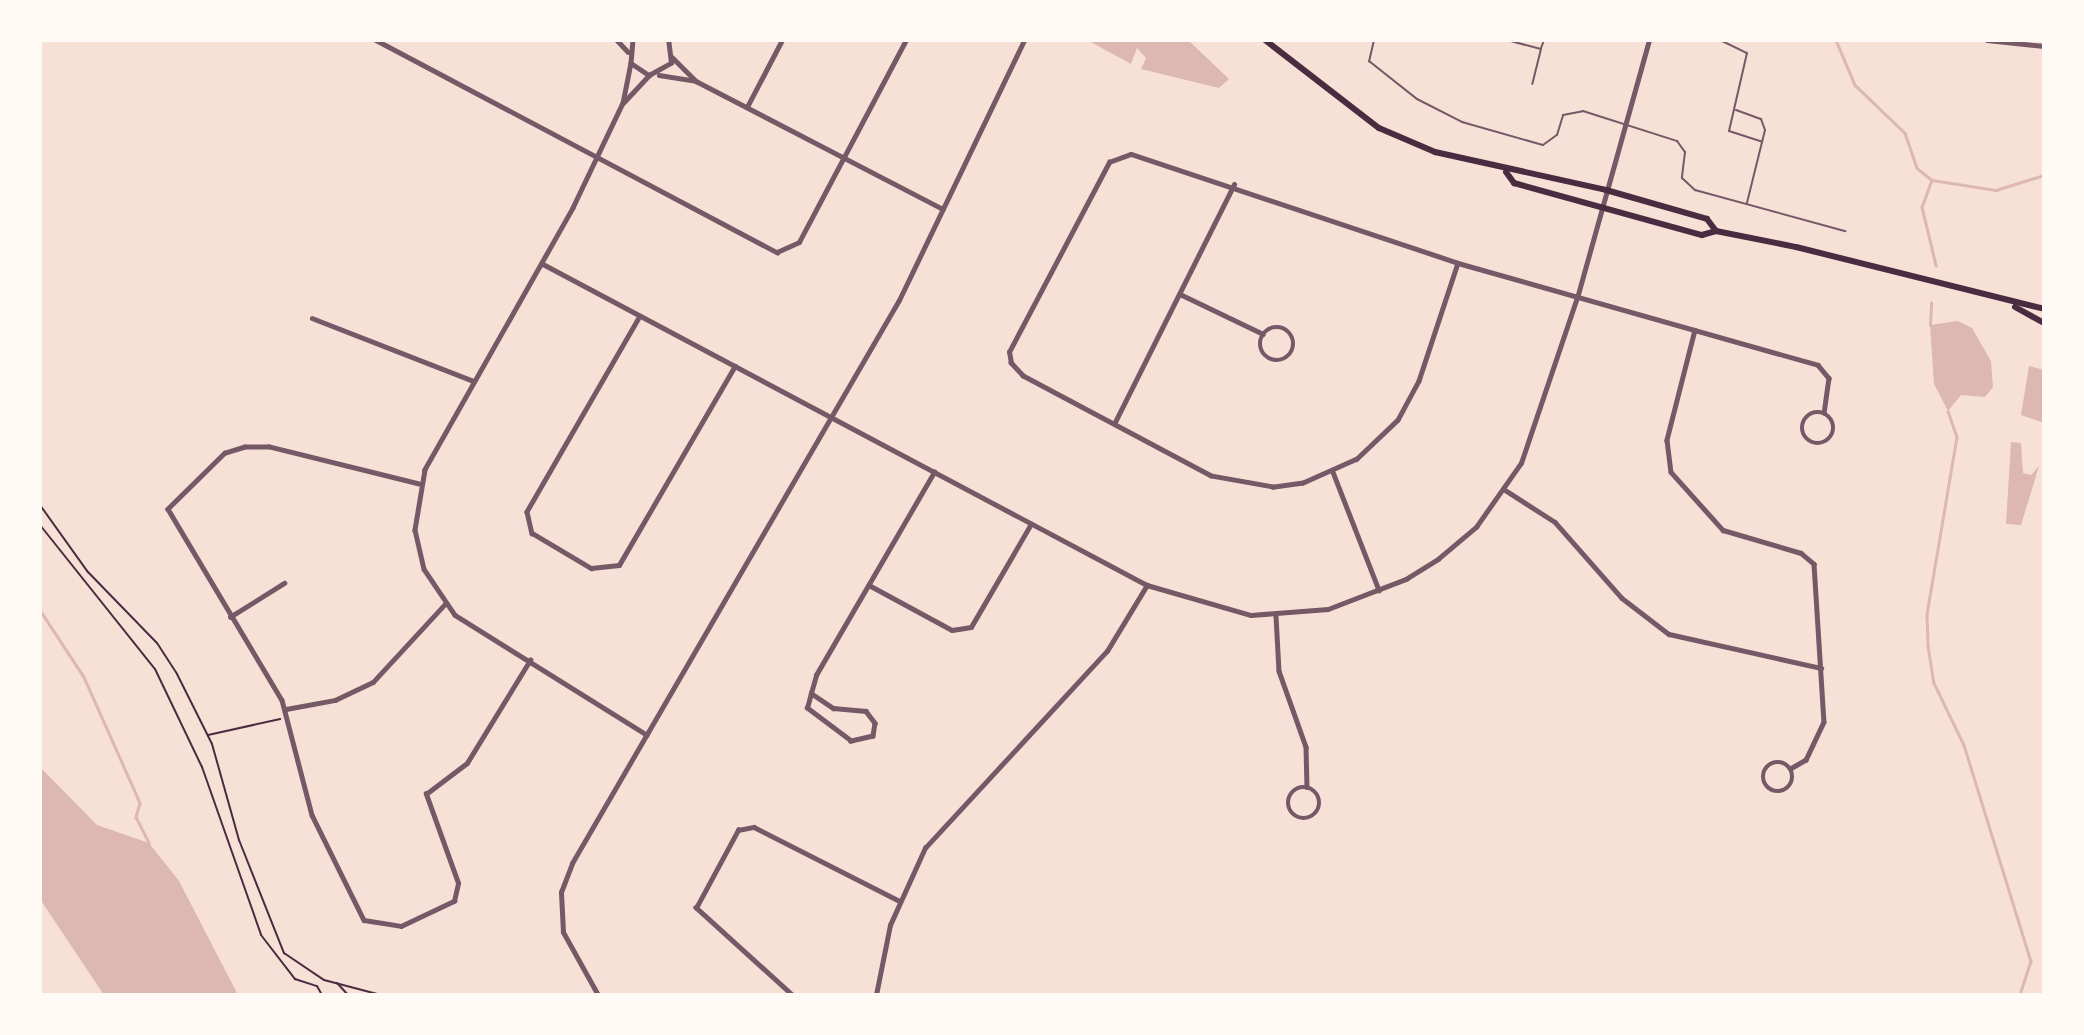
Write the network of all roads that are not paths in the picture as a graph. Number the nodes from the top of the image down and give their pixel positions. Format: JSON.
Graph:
{"nodes":[{"id":1,"x":376,"y":40,"type":"edge"},
{"id":2,"x":617,"y":40,"type":"edge"},
{"id":3,"x":633,"y":40,"type":"edge"},
{"id":4,"x":668,"y":40,"type":"edge"},
{"id":5,"x":782,"y":40,"type":"edge"},
{"id":6,"x":906,"y":40,"type":"edge"},
{"id":7,"x":1026,"y":40,"type":"edge"},
{"id":8,"x":1265,"y":40,"type":"edge"},
{"id":9,"x":1374,"y":40,"type":"edge"},
{"id":10,"x":1507,"y":40,"type":"edge"},
{"id":11,"x":1544,"y":40,"type":"edge"},
{"id":12,"x":1649,"y":40,"type":"edge"},
{"id":13,"x":1720,"y":40,"type":"edge"},
{"id":14,"x":1987,"y":40,"type":"edge"},
{"id":15,"x":2044,"y":46,"type":"edge"},
{"id":16,"x":1541,"y":49,"type":"junction"},
{"id":17,"x":628,"y":52,"type":"junction"},
{"id":18,"x":672,"y":57,"type":"junction"},
{"id":19,"x":631,"y":63,"type":"junction"},
{"id":20,"x":657,"y":74,"type":"junction"},
{"id":21,"x":649,"y":75,"type":"junction"},
{"id":22,"x":696,"y":81,"type":"junction"},
{"id":23,"x":1532,"y":84,"type":"dead end"},
{"id":24,"x":623,"y":103,"type":"junction"},
{"id":25,"x":748,"y":105,"type":"junction"},
{"id":26,"x":1734,"y":109,"type":"junction"},
{"id":27,"x":1625,"y":124,"type":"junction"},
{"id":28,"x":1762,"y":142,"type":"junction"},
{"id":29,"x":845,"y":157,"type":"junction"},
{"id":30,"x":597,"y":158,"type":"junction"},
{"id":31,"x":1506,"y":172,"type":"junction"},
{"id":32,"x":1234,"y":184,"type":"junction"},
{"id":33,"x":1606,"y":190,"type":"junction"},
{"id":34,"x":1746,"y":204,"type":"junction"},
{"id":35,"x":1601,"y":207,"type":"junction"},
{"id":36,"x":943,"y":209,"type":"junction"},
{"id":37,"x":1716,"y":231,"type":"junction"},
{"id":38,"x":1845,"y":231,"type":"dead end"},
{"id":39,"x":1458,"y":263,"type":"junction"},
{"id":40,"x":543,"y":264,"type":"junction"},
{"id":41,"x":1180,"y":294,"type":"junction"},
{"id":42,"x":1577,"y":298,"type":"junction"},
{"id":43,"x":2015,"y":307,"type":"junction"},
{"id":44,"x":2044,"y":309,"type":"edge"},
{"id":45,"x":640,"y":316,"type":"junction"},
{"id":46,"x":312,"y":318,"type":"dead end"},
{"id":47,"x":2044,"y":323,"type":"edge"},
{"id":48,"x":1695,"y":330,"type":"junction"},
{"id":49,"x":1263,"y":334,"type":"junction"},
{"id":50,"x":735,"y":366,"type":"junction"},
{"id":51,"x":474,"y":381,"type":"junction"},
{"id":52,"x":1824,"y":413,"type":"junction"},
{"id":53,"x":832,"y":417,"type":"junction"},
{"id":54,"x":1114,"y":424,"type":"junction"},
{"id":55,"x":934,"y":472,"type":"junction"},
{"id":56,"x":1333,"y":472,"type":"junction"},
{"id":57,"x":419,"y":484,"type":"junction"},
{"id":58,"x":1505,"y":489,"type":"junction"},
{"id":59,"x":1031,"y":524,"type":"junction"},
{"id":60,"x":284,"y":583,"type":"dead end"},
{"id":61,"x":869,"y":585,"type":"junction"},
{"id":62,"x":1147,"y":585,"type":"junction"},
{"id":63,"x":1379,"y":590,"type":"junction"},
{"id":64,"x":445,"y":604,"type":"junction"},
{"id":65,"x":1276,"y":616,"type":"junction"},
{"id":66,"x":230,"y":617,"type":"junction"},
{"id":67,"x":530,"y":660,"type":"junction"},
{"id":68,"x":1821,"y":668,"type":"junction"},
{"id":69,"x":811,"y":693,"type":"junction"},
{"id":70,"x":286,"y":709,"type":"junction"},
{"id":71,"x":648,"y":735,"type":"junction"},
{"id":72,"x":1791,"y":768,"type":"junction"},
{"id":73,"x":1307,"y":787,"type":"junction"},
{"id":74,"x":900,"y":901,"type":"junction"},
{"id":75,"x":598,"y":995,"type":"edge"},
{"id":76,"x":792,"y":995,"type":"edge"},
{"id":77,"x":876,"y":995,"type":"edge"}],
"edges":[{"from":1,"to":30,"type":"street"},
{"from":2,"to":17,"type":"street"},
{"from":3,"to":17,"type":"street"},
{"from":4,"to":18,"type":"street"},
{"from":5,"to":25,"type":"street"},
{"from":6,"to":29,"type":"street"},
{"from":7,"to":36,"type":"street"},
{"from":8,"to":31,"type":"main road"},
{"from":9,"to":27,"type":"lane"},
{"from":10,"to":16,"type":"lane"},
{"from":11,"to":16,"type":"lane"},
{"from":12,"to":27,"type":"street"},
{"from":13,"to":26,"type":"lane"},
{"from":14,"to":15,"type":"street"},
{"from":16,"to":23,"type":"lane"},
{"from":17,"to":19,"type":"street"},
{"from":18,"to":20,"type":"street"},
{"from":18,"to":22,"type":"street"},
{"from":19,"to":21,"type":"street"},
{"from":19,"to":24,"type":"street"},
{"from":20,"to":21,"type":"street"},
{"from":20,"to":22,"type":"street"},
{"from":21,"to":24,"type":"street"},
{"from":22,"to":25,"type":"street"},
{"from":24,"to":30,"type":"street"},
{"from":25,"to":29,"type":"street"},
{"from":26,"to":28,"type":"lane"},
{"from":26,"to":28,"type":"lane"},
{"from":27,"to":33,"type":"street"},
{"from":27,"to":34,"type":"lane"},
{"from":28,"to":34,"type":"lane"},
{"from":29,"to":30,"type":"street"},
{"from":29,"to":36,"type":"street"},
{"from":30,"to":40,"type":"street"},
{"from":31,"to":33,"type":"main road"},
{"from":31,"to":35,"type":"main road"},
{"from":32,"to":39,"type":"street"},
{"from":32,"to":41,"type":"street"},
{"from":32,"to":54,"type":"street"},
{"from":33,"to":35,"type":"street"},
{"from":33,"to":37,"type":"main road"},
{"from":34,"to":38,"type":"lane"},
{"from":35,"to":37,"type":"main road"},
{"from":35,"to":42,"type":"street"},
{"from":36,"to":53,"type":"street"},
{"from":37,"to":43,"type":"main road"},
{"from":39,"to":42,"type":"street"},
{"from":39,"to":56,"type":"street"},
{"from":40,"to":45,"type":"street"},
{"from":40,"to":51,"type":"street"},
{"from":41,"to":49,"type":"street"},
{"from":41,"to":54,"type":"street"},
{"from":42,"to":48,"type":"street"},
{"from":42,"to":58,"type":"street"},
{"from":43,"to":44,"type":"main road"},
{"from":43,"to":47,"type":"main road"},
{"from":45,"to":50,"type":"street"},
{"from":45,"to":50,"type":"street"},
{"from":46,"to":51,"type":"street"},
{"from":48,"to":52,"type":"street"},
{"from":48,"to":68,"type":"street"},
{"from":49,"to":49,"type":"street"},
{"from":50,"to":53,"type":"street"},
{"from":51,"to":57,"type":"street"},
{"from":52,"to":52,"type":"street"},
{"from":53,"to":55,"type":"street"},
{"from":53,"to":71,"type":"street"},
{"from":54,"to":56,"type":"street"},
{"from":55,"to":59,"type":"street"},
{"from":55,"to":61,"type":"street"},
{"from":56,"to":63,"type":"street"},
{"from":57,"to":64,"type":"street"},
{"from":57,"to":66,"type":"street"},
{"from":58,"to":63,"type":"street"},
{"from":58,"to":68,"type":"street"},
{"from":59,"to":61,"type":"street"},
{"from":59,"to":62,"type":"street"},
{"from":60,"to":66,"type":"street"},
{"from":61,"to":69,"type":"street"},
{"from":62,"to":65,"type":"street"},
{"from":62,"to":74,"type":"street"},
{"from":63,"to":65,"type":"street"},
{"from":64,"to":67,"type":"street"},
{"from":64,"to":70,"type":"street"},
{"from":65,"to":73,"type":"street"},
{"from":66,"to":70,"type":"street"},
{"from":67,"to":70,"type":"street"},
{"from":67,"to":71,"type":"street"},
{"from":68,"to":72,"type":"street"},
{"from":69,"to":69,"type":"street"},
{"from":71,"to":75,"type":"street"},
{"from":72,"to":72,"type":"street"},
{"from":73,"to":73,"type":"street"},
{"from":74,"to":76,"type":"street"},
{"from":74,"to":77,"type":"street"}]}
